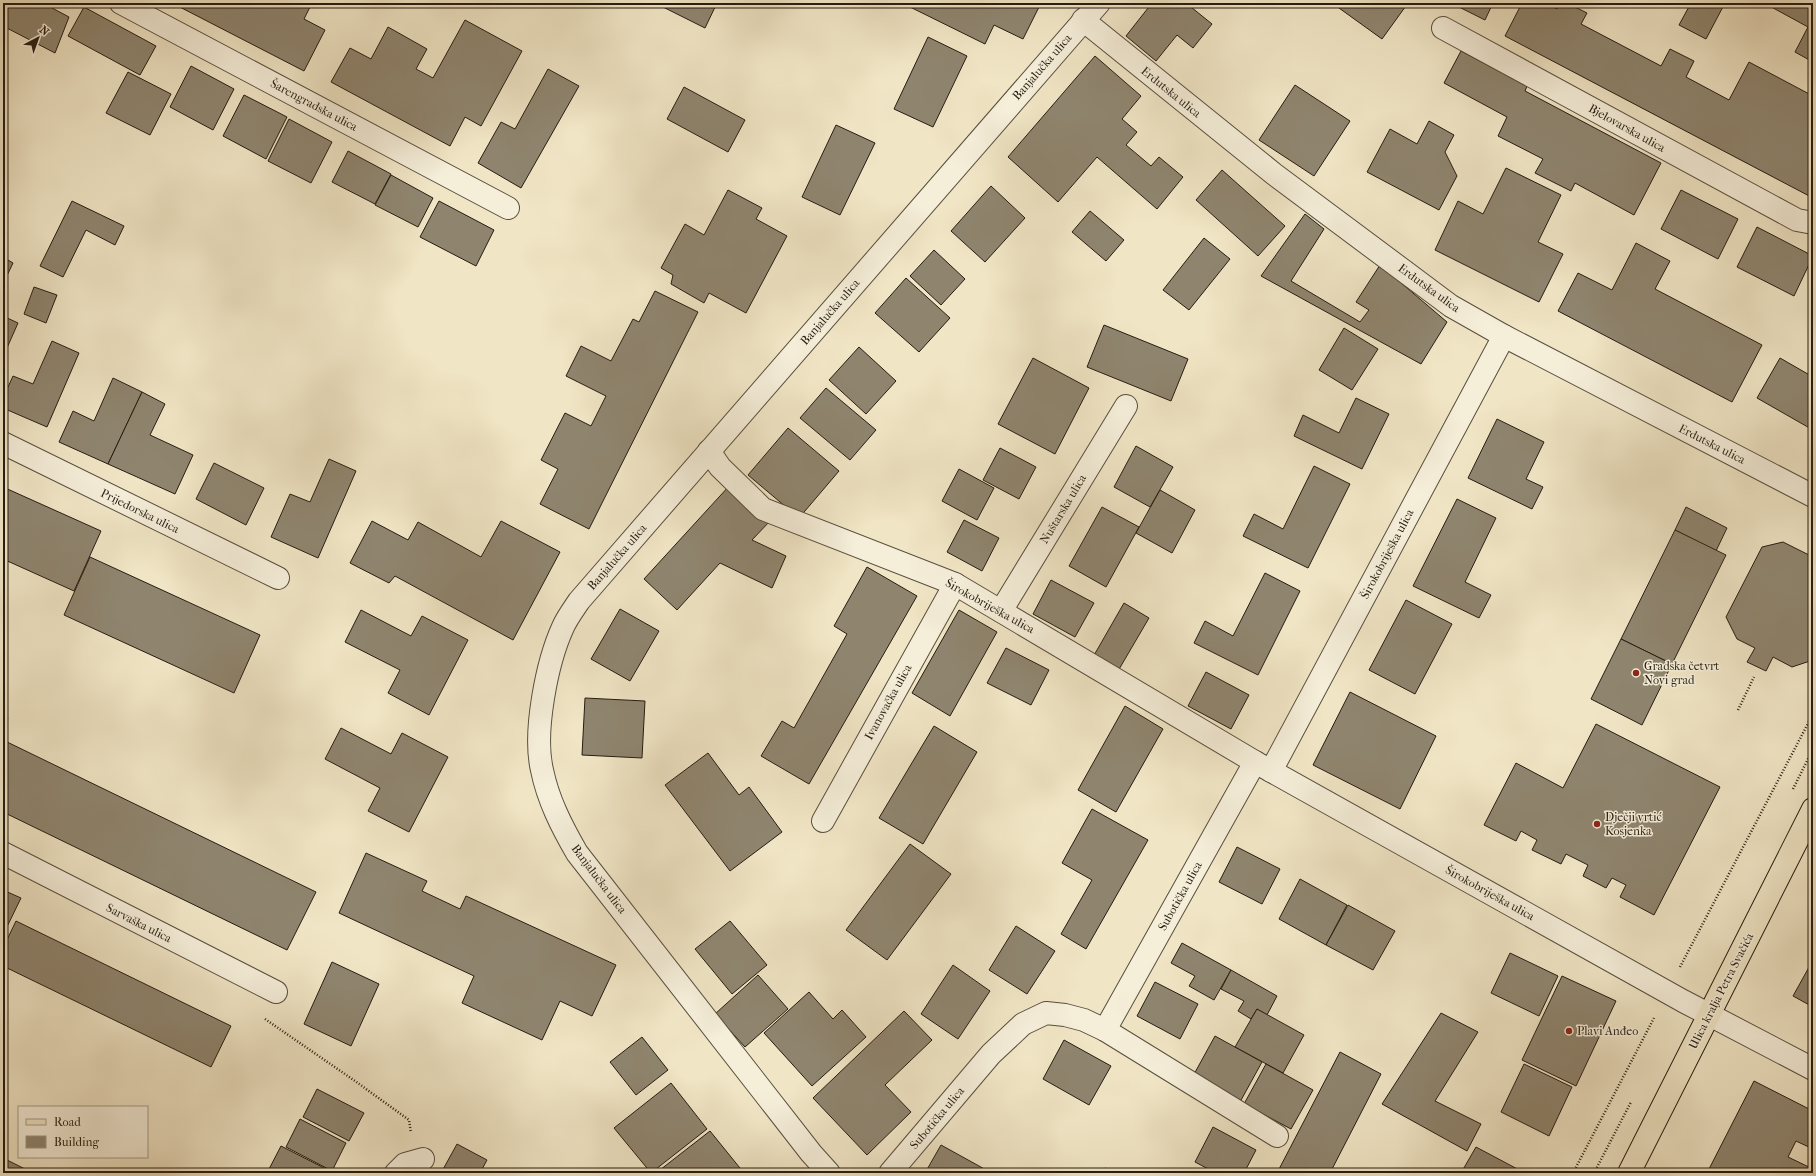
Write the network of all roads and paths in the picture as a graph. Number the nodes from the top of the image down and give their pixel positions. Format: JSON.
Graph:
{"nodes":[{"id":1,"x":121,"y":3,"type":"edge"},
{"id":2,"x":1099,"y":3,"type":"edge"},
{"id":3,"x":1083,"y":20,"type":"junction"},
{"id":4,"x":1444,"y":28,"type":"dead end"},
{"id":5,"x":508,"y":208,"type":"dead end"},
{"id":6,"x":1813,"y":223,"type":"edge"},
{"id":7,"x":1504,"y":336,"type":"junction"},
{"id":8,"x":1126,"y":406,"type":"dead end"},
{"id":9,"x":3,"y":443,"type":"edge"},
{"id":10,"x":709,"y":451,"type":"junction"},
{"id":11,"x":1813,"y":496,"type":"edge"},
{"id":12,"x":278,"y":578,"type":"dead end"},
{"id":13,"x":955,"y":584,"type":"junction"},
{"id":14,"x":1001,"y":611,"type":"junction"},
{"id":15,"x":1754,"y":677,"type":"dead end"},
{"id":16,"x":1738,"y":710,"type":"dead end"},
{"id":17,"x":1813,"y":714,"type":"edge"},
{"id":18,"x":1263,"y":767,"type":"junction"},
{"id":19,"x":1813,"y":809,"type":"edge"},
{"id":20,"x":822,"y":821,"type":"dead end"},
{"id":21,"x":3,"y":853,"type":"edge"},
{"id":22,"x":276,"y":992,"type":"dead end"},
{"id":23,"x":1667,"y":992,"type":"junction"},
{"id":24,"x":1709,"y":1015,"type":"junction"},
{"id":25,"x":263,"y":1019,"type":"dead end"},
{"id":26,"x":1105,"y":1030,"type":"junction"},
{"id":27,"x":1813,"y":1069,"type":"edge"},
{"id":28,"x":1278,"y":1136,"type":"dead end"},
{"id":29,"x":408,"y":1165,"type":"edge"},
{"id":30,"x":829,"y":1173,"type":"edge"},
{"id":31,"x":890,"y":1173,"type":"edge"},
{"id":32,"x":1573,"y":1173,"type":"edge"},
{"id":33,"x":1629,"y":1173,"type":"edge"}],
"edges":[{"from":1,"to":5,"type":"street","name":"Šarengradska ulica"},
{"from":2,"to":3,"type":"street","name":"Banjalučka ulica"},
{"from":3,"to":7,"type":"street","name":"Erdutska ulica"},
{"from":3,"to":10,"type":"street","name":"Banjalučka ulica"},
{"from":4,"to":6,"type":"street","name":"Bjelovarska ulica"},
{"from":7,"to":11,"type":"street","name":"Erdutska ulica"},
{"from":7,"to":18,"type":"street","name":"Širokobriješka ulica"},
{"from":8,"to":14,"type":"street","name":"Nuštarska ulica"},
{"from":9,"to":12,"type":"street","name":"Prijedorska ulica"},
{"from":10,"to":13,"type":"street","name":"Širokobriješka ulica"},
{"from":10,"to":30,"type":"street","name":"Banjalučka ulica"},
{"from":13,"to":14,"type":"street","name":"Širokobriješka ulica"},
{"from":13,"to":20,"type":"street","name":"Ivanovačka ulica"},
{"from":14,"to":18,"type":"street","name":"Širokobriješka ulica"},
{"from":15,"to":16,"type":"path"},
{"from":17,"to":23,"type":"path"},
{"from":18,"to":23,"type":"street","name":"Širokobriješka ulica"},
{"from":18,"to":26,"type":"street","name":"Subotička ulica"},
{"from":19,"to":24,"type":"main road","name":"Ulica kralja Petra Svačića"},
{"from":21,"to":22,"type":"street","name":"Sarvaška ulica"},
{"from":23,"to":24,"type":"street","name":"Širokobriješka ulica"},
{"from":23,"to":32,"type":"path"},
{"from":24,"to":27,"type":"street","name":"Širokobriješka ulica"},
{"from":24,"to":33,"type":"main road","name":"Ulica kralja Petra Svačića"},
{"from":25,"to":29,"type":"path"},
{"from":26,"to":28,"type":"street","name":"Subotička ulica"},
{"from":26,"to":31,"type":"street","name":"Subotička ulica"}]}
